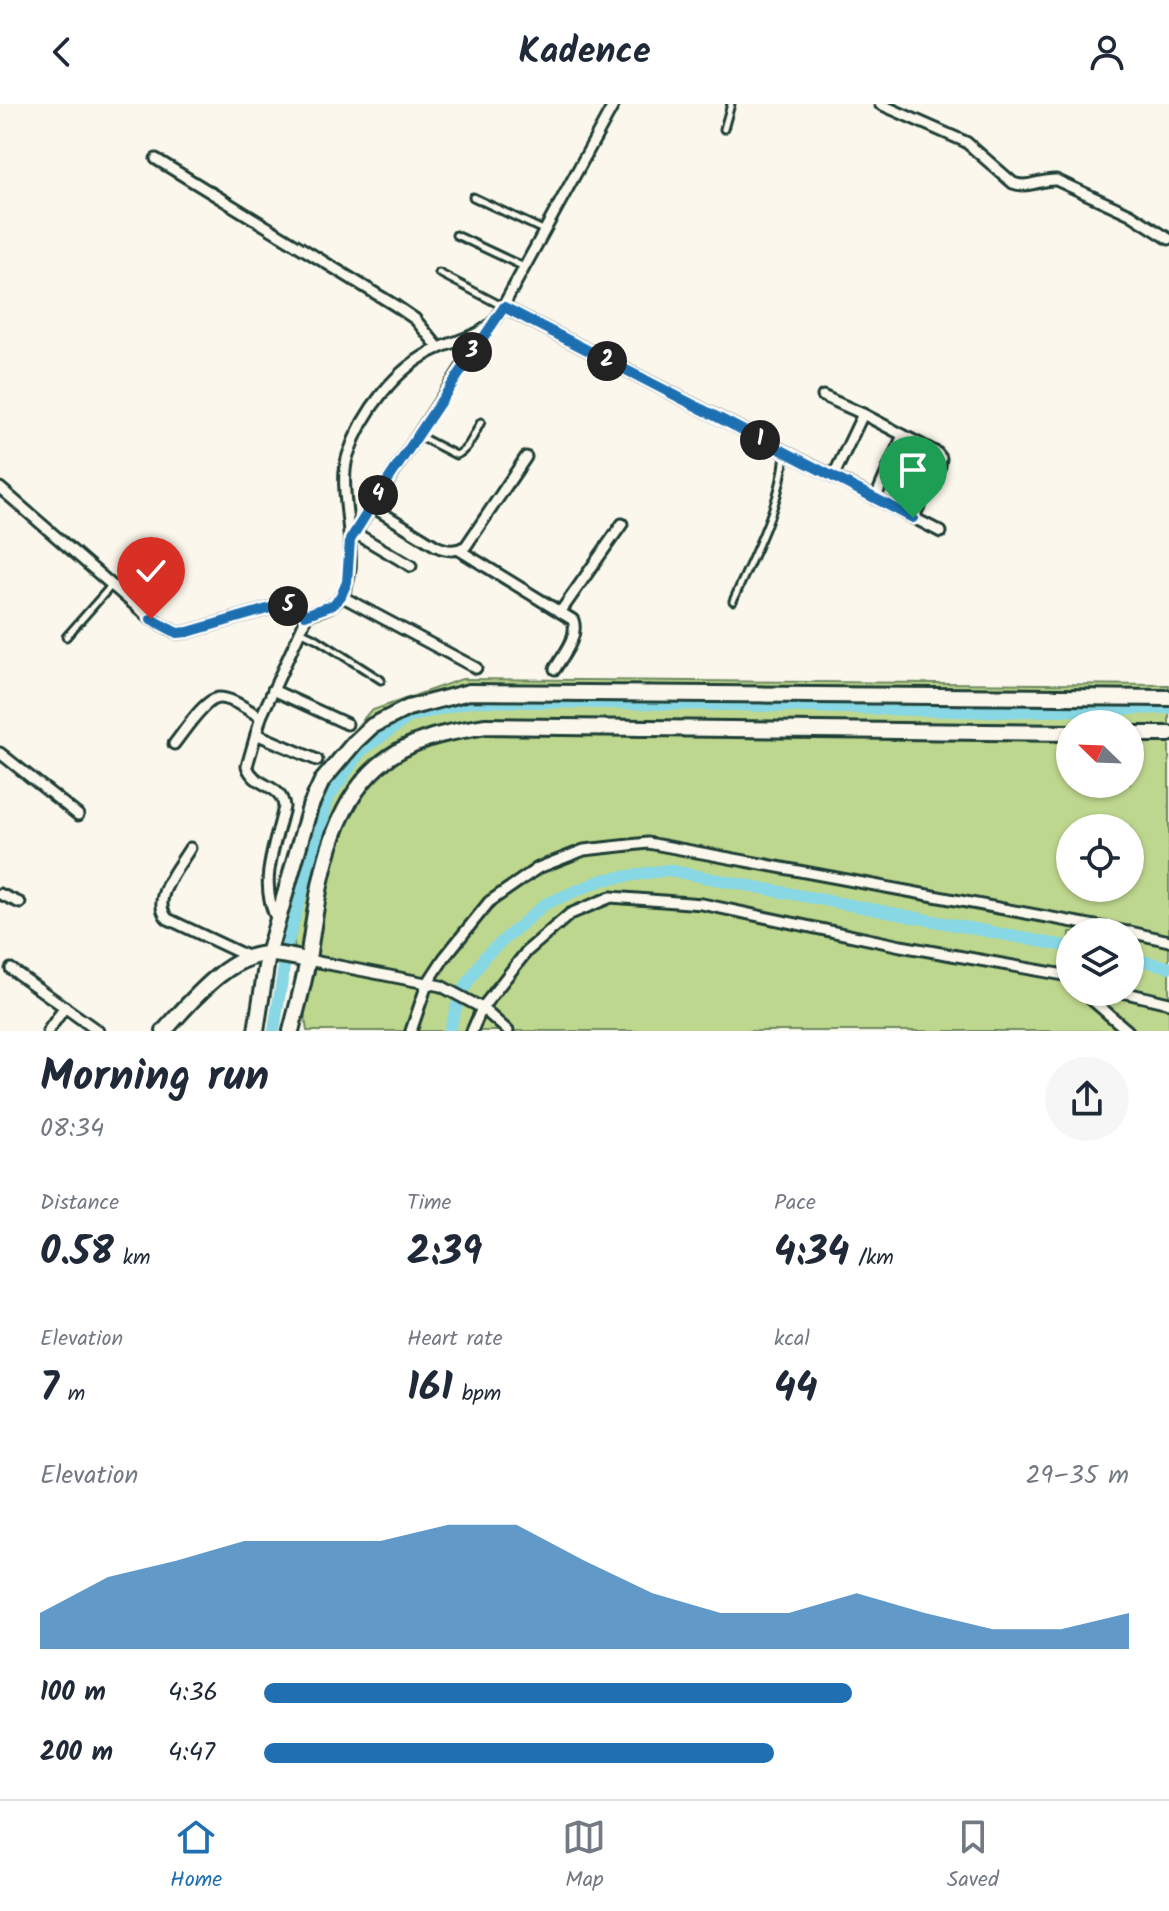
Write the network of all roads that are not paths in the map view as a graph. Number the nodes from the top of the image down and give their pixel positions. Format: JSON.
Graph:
{"nodes":[{"id":1,"x":614,"y":104,"type":"edge"},
{"id":2,"x":731,"y":104,"type":"edge"},
{"id":3,"x":880,"y":104,"type":"edge"},
{"id":4,"x":724,"y":129,"type":"dead end"},
{"id":5,"x":156,"y":159,"type":"dead end"},
{"id":6,"x":473,"y":197,"type":"dead end"},
{"id":7,"x":546,"y":231,"type":"junction"},
{"id":8,"x":456,"y":235,"type":"dead end"},
{"id":9,"x":1169,"y":239,"type":"edge"},
{"id":10,"x":525,"y":268,"type":"junction"},
{"id":11,"x":439,"y":273,"type":"dead end"},
{"id":12,"x":504,"y":307,"type":"junction"},
{"id":13,"x":485,"y":331,"type":"junction"},
{"id":14,"x":439,"y":348,"type":"junction"},
{"id":15,"x":823,"y":396,"type":"dead end"},
{"id":16,"x":863,"y":414,"type":"junction"},
{"id":17,"x":481,"y":422,"type":"dead end"},
{"id":18,"x":417,"y":435,"type":"junction"},
{"id":19,"x":903,"y":435,"type":"junction"},
{"id":20,"x":785,"y":453,"type":"junction"},
{"id":21,"x":526,"y":457,"type":"dead end"},
{"id":22,"x":833,"y":477,"type":"junction"},
{"id":23,"x":0,"y":488,"type":"edge"},
{"id":24,"x":875,"y":499,"type":"junction"},
{"id":25,"x":371,"y":506,"type":"junction"},
{"id":26,"x":913,"y":518,"type":"junction"},
{"id":27,"x":622,"y":524,"type":"dead end"},
{"id":28,"x":941,"y":532,"type":"dead end"},
{"id":29,"x":353,"y":536,"type":"junction"},
{"id":30,"x":459,"y":550,"type":"junction"},
{"id":31,"x":411,"y":566,"type":"dead end"},
{"id":32,"x":111,"y":586,"type":"junction"},
{"id":33,"x":341,"y":596,"type":"junction"},
{"id":34,"x":733,"y":601,"type":"dead end"},
{"id":35,"x":561,"y":611,"type":"junction"},
{"id":36,"x":305,"y":615,"type":"junction"},
{"id":37,"x":300,"y":631,"type":"junction"},
{"id":38,"x":66,"y":637,"type":"dead end"},
{"id":39,"x":476,"y":668,"type":"dead end"},
{"id":40,"x":555,"y":669,"type":"dead end"},
{"id":41,"x":381,"y":680,"type":"dead end"},
{"id":42,"x":273,"y":690,"type":"junction"},
{"id":43,"x":1169,"y":698,"type":"edge"},
{"id":44,"x":261,"y":717,"type":"junction"},
{"id":45,"x":347,"y":724,"type":"dead end"},
{"id":46,"x":1056,"y":733,"type":"edge"},
{"id":47,"x":256,"y":734,"type":"junction"},
{"id":48,"x":1144,"y":734,"type":"edge"},
{"id":49,"x":1169,"y":734,"type":"edge"},
{"id":50,"x":174,"y":744,"type":"dead end"},
{"id":51,"x":0,"y":753,"type":"edge"},
{"id":52,"x":317,"y":760,"type":"dead end"},
{"id":53,"x":78,"y":815,"type":"dead end"},
{"id":54,"x":190,"y":848,"type":"dead end"},
{"id":55,"x":0,"y":894,"type":"edge"},
{"id":56,"x":20,"y":903,"type":"dead end"},
{"id":57,"x":1056,"y":918,"type":"edge"},
{"id":58,"x":278,"y":922,"type":"junction"},
{"id":59,"x":1144,"y":935,"type":"edge"},
{"id":60,"x":1169,"y":941,"type":"edge"},
{"id":61,"x":272,"y":954,"type":"junction"},
{"id":62,"x":252,"y":958,"type":"junction"},
{"id":63,"x":305,"y":960,"type":"junction"},
{"id":64,"x":11,"y":969,"type":"dead end"},
{"id":65,"x":1056,"y":975,"type":"edge"},
{"id":66,"x":427,"y":984,"type":"junction"},
{"id":67,"x":1144,"y":997,"type":"edge"},
{"id":68,"x":1169,"y":1003,"type":"edge"},
{"id":69,"x":479,"y":1006,"type":"junction"},
{"id":70,"x":1099,"y":1006,"type":"edge"},
{"id":71,"x":65,"y":1007,"type":"junction"},
{"id":72,"x":254,"y":1027,"type":"edge"},
{"id":73,"x":48,"y":1031,"type":"edge"},
{"id":74,"x":98,"y":1031,"type":"edge"},
{"id":75,"x":164,"y":1031,"type":"edge"},
{"id":76,"x":291,"y":1031,"type":"edge"},
{"id":77,"x":411,"y":1031,"type":"edge"},
{"id":78,"x":472,"y":1031,"type":"edge"},
{"id":79,"x":508,"y":1031,"type":"edge"},
{"id":80,"x":1128,"y":1031,"type":"edge"}],
"edges":[{"from":1,"to":7,"type":"street"},
{"from":2,"to":4,"type":"lane"},
{"from":3,"to":9,"type":"street"},
{"from":5,"to":14,"type":"street"},
{"from":6,"to":7,"type":"lane"},
{"from":7,"to":10,"type":"street"},
{"from":8,"to":10,"type":"lane"},
{"from":10,"to":12,"type":"street"},
{"from":11,"to":12,"type":"lane"},
{"from":12,"to":13,"type":"street"},
{"from":12,"to":20,"type":"street"},
{"from":13,"to":14,"type":"street"},
{"from":13,"to":18,"type":"street"},
{"from":14,"to":29,"type":"street"},
{"from":15,"to":16,"type":"street"},
{"from":16,"to":19,"type":"street"},
{"from":16,"to":22,"type":"street"},
{"from":17,"to":18,"type":"lane"},
{"from":18,"to":25,"type":"street"},
{"from":19,"to":24,"type":"street"},
{"from":19,"to":26,"type":"street"},
{"from":20,"to":22,"type":"street"},
{"from":20,"to":34,"type":"lane"},
{"from":21,"to":30,"type":"street"},
{"from":22,"to":24,"type":"street"},
{"from":23,"to":32,"type":"street"},
{"from":24,"to":26,"type":"street"},
{"from":25,"to":29,"type":"street"},
{"from":25,"to":30,"type":"street"},
{"from":26,"to":28,"type":"street"},
{"from":27,"to":35,"type":"street"},
{"from":29,"to":31,"type":"street"},
{"from":29,"to":33,"type":"street"},
{"from":30,"to":35,"type":"street"},
{"from":32,"to":36,"type":"street"},
{"from":32,"to":38,"type":"lane"},
{"from":33,"to":36,"type":"street"},
{"from":33,"to":39,"type":"street"},
{"from":35,"to":40,"type":"street"},
{"from":36,"to":37,"type":"street"},
{"from":37,"to":41,"type":"lane"},
{"from":37,"to":42,"type":"street"},
{"from":42,"to":44,"type":"street"},
{"from":42,"to":45,"type":"street"},
{"from":43,"to":58,"type":"street"},
{"from":44,"to":47,"type":"street"},
{"from":44,"to":50,"type":"street"},
{"from":46,"to":63,"type":"street"},
{"from":47,"to":52,"type":"street"},
{"from":47,"to":58,"type":"street"},
{"from":48,"to":49,"type":"street"},
{"from":51,"to":53,"type":"street"},
{"from":54,"to":62,"type":"street"},
{"from":55,"to":56,"type":"street"},
{"from":57,"to":66,"type":"street"},
{"from":58,"to":61,"type":"street"},
{"from":59,"to":60,"type":"street"},
{"from":61,"to":62,"type":"street"},
{"from":61,"to":63,"type":"street"},
{"from":61,"to":72,"type":"street"},
{"from":62,"to":75,"type":"street"},
{"from":63,"to":66,"type":"street"},
{"from":63,"to":76,"type":"street"},
{"from":64,"to":71,"type":"street"},
{"from":65,"to":69,"type":"street"},
{"from":66,"to":69,"type":"street"},
{"from":66,"to":77,"type":"street"},
{"from":67,"to":68,"type":"street"},
{"from":69,"to":78,"type":"street"},
{"from":69,"to":79,"type":"street"},
{"from":70,"to":80,"type":"street"},
{"from":71,"to":73,"type":"street"},
{"from":71,"to":74,"type":"street"}]}
